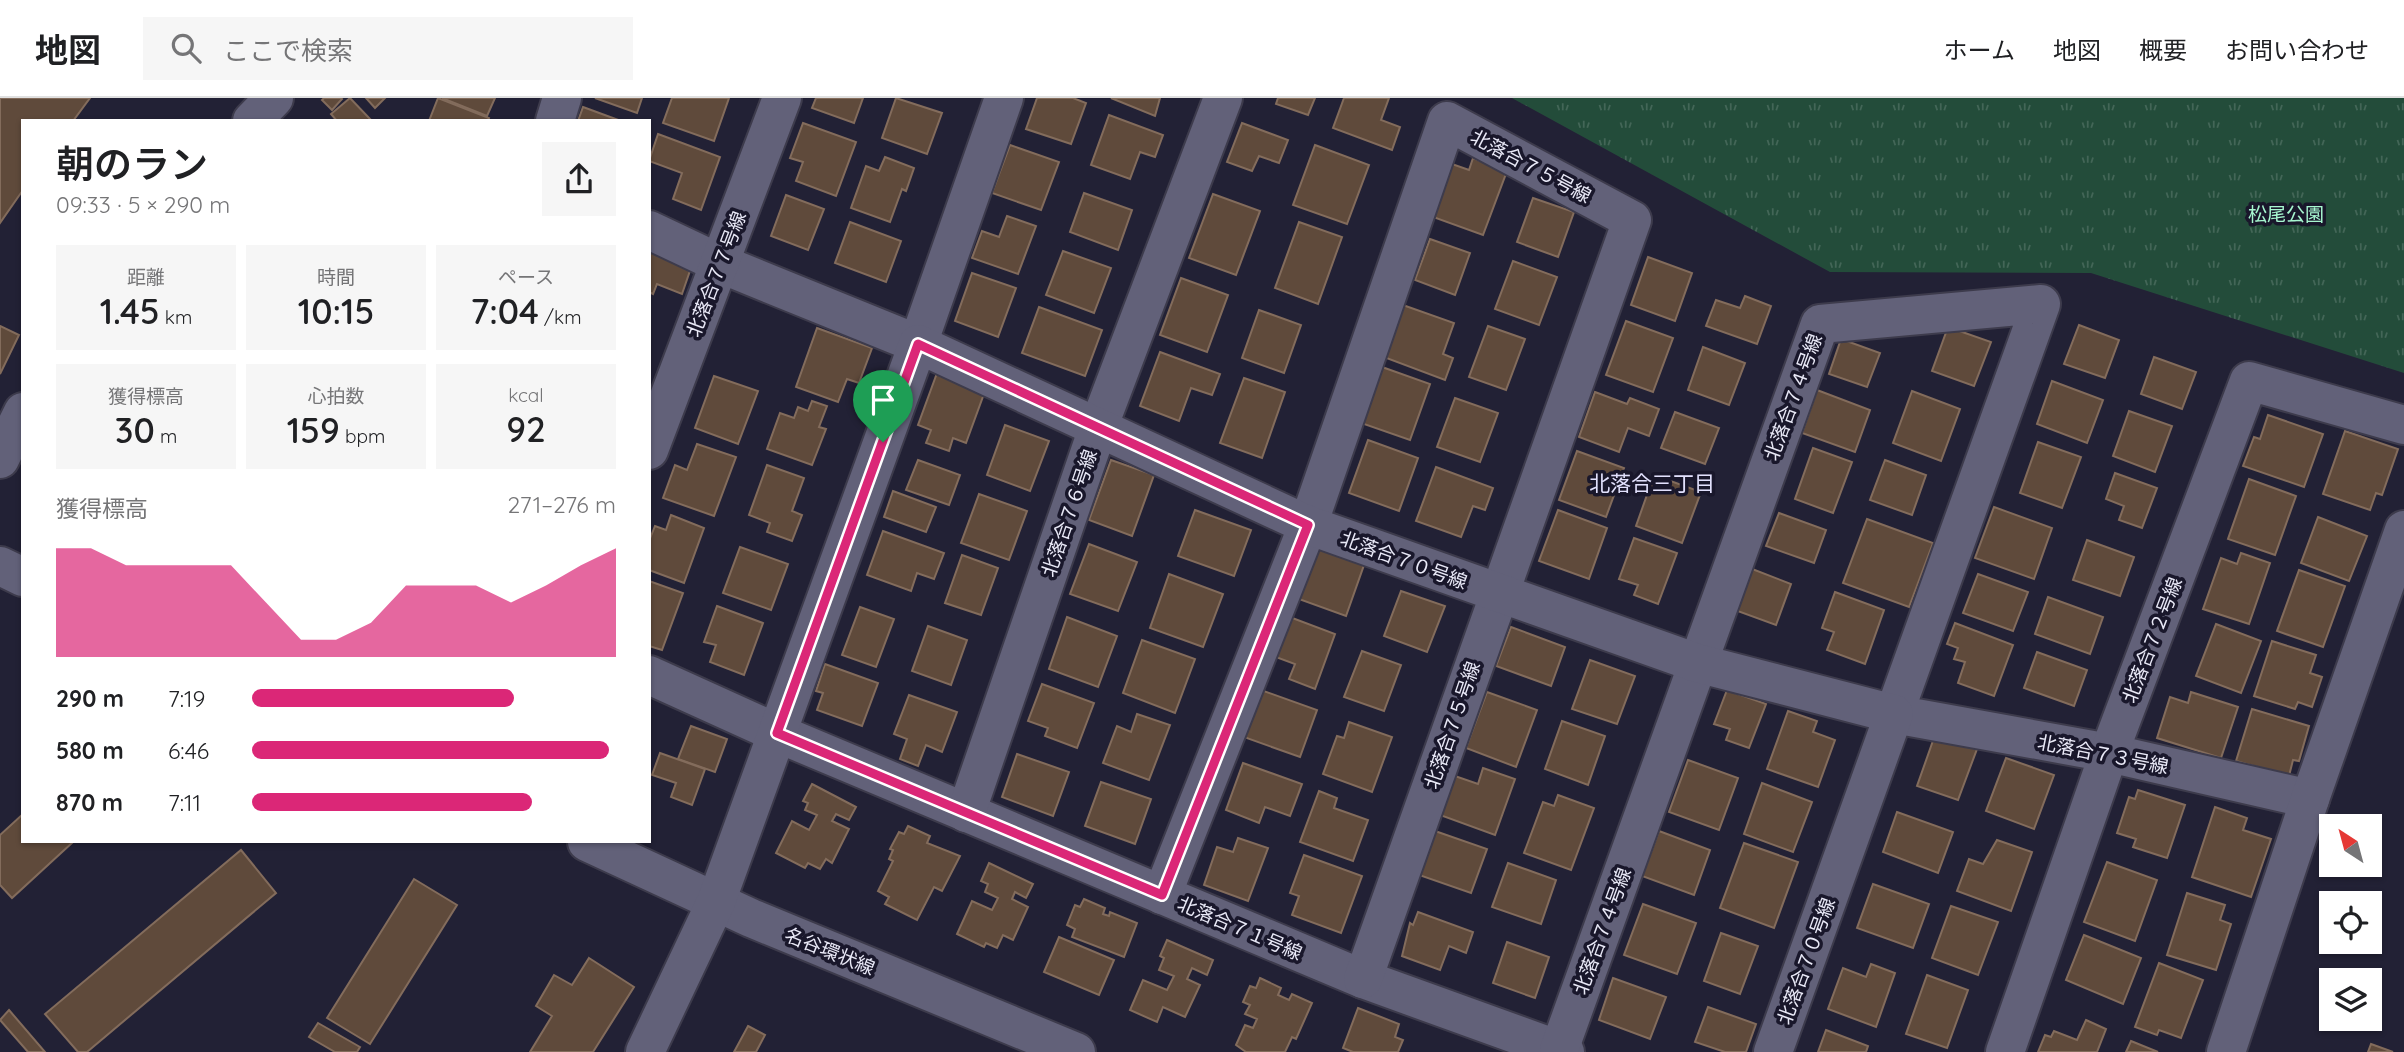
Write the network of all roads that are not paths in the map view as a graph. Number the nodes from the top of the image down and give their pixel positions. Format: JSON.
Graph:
{"nodes":[{"id":1,"x":274,"y":98,"type":"edge"},
{"id":2,"x":562,"y":98,"type":"edge"},
{"id":3,"x":782,"y":98,"type":"edge"},
{"id":4,"x":1004,"y":98,"type":"edge"},
{"id":5,"x":1223,"y":98,"type":"edge"},
{"id":6,"x":253,"y":119,"type":"edge"},
{"id":7,"x":556,"y":119,"type":"edge"},
{"id":8,"x":651,"y":231,"type":"edge"},
{"id":9,"x":721,"y":264,"type":"junction"},
{"id":10,"x":918,"y":344,"type":"junction"},
{"id":11,"x":21,"y":416,"type":"edge"},
{"id":12,"x":2404,"y":425,"type":"edge"},
{"id":13,"x":1098,"y":428,"type":"junction"},
{"id":14,"x":651,"y":445,"type":"edge"},
{"id":15,"x":0,"y":459,"type":"edge"},
{"id":16,"x":1308,"y":525,"type":"junction"},
{"id":17,"x":2404,"y":530,"type":"edge"},
{"id":18,"x":0,"y":566,"type":"edge"},
{"id":19,"x":21,"y":576,"type":"edge"},
{"id":20,"x":1498,"y":594,"type":"junction"},
{"id":21,"x":1697,"y":663,"type":"junction"},
{"id":22,"x":651,"y":676,"type":"edge"},
{"id":23,"x":1894,"y":714,"type":"junction"},
{"id":24,"x":777,"y":733,"type":"junction"},
{"id":25,"x":2109,"y":753,"type":"junction"},
{"id":26,"x":2310,"y":799,"type":"junction"},
{"id":27,"x":966,"y":813,"type":"junction"},
{"id":28,"x":589,"y":843,"type":"edge"},
{"id":29,"x":1162,"y":895,"type":"junction"},
{"id":30,"x":716,"y":902,"type":"junction"},
{"id":31,"x":1363,"y":979,"type":"junction"},
{"id":32,"x":1562,"y":1051,"type":"edge"},
{"id":33,"x":645,"y":1052,"type":"edge"},
{"id":34,"x":1076,"y":1052,"type":"edge"},
{"id":35,"x":1773,"y":1052,"type":"edge"},
{"id":36,"x":2005,"y":1052,"type":"edge"},
{"id":37,"x":2226,"y":1052,"type":"edge"}],
"edges":[{"from":1,"to":6,"type":"street"},
{"from":2,"to":7,"type":"street"},
{"from":3,"to":9,"type":"street","name":"北落合７７号線"},
{"from":4,"to":10,"type":"street"},
{"from":5,"to":13,"type":"street","name":"北落合７６号線"},
{"from":8,"to":9,"type":"street","name":"北落合７０号線"},
{"from":9,"to":10,"type":"street","name":"北落合７０号線"},
{"from":9,"to":14,"type":"street","name":"北落合７７号線"},
{"from":10,"to":13,"type":"street","name":"北落合７０号線"},
{"from":10,"to":24,"type":"street"},
{"from":11,"to":15,"type":"street"},
{"from":12,"to":25,"type":"street","name":"北落合７２号線"},
{"from":13,"to":16,"type":"street","name":"北落合７０号線"},
{"from":13,"to":27,"type":"street","name":"北落合７６号線"},
{"from":16,"to":20,"type":"street","name":"北落合７０号線"},
{"from":16,"to":20,"type":"street","name":"北落合７５号線"},
{"from":16,"to":29,"type":"street","name":"北落合７５号線"},
{"from":17,"to":26,"type":"street"},
{"from":18,"to":19,"type":"street"},
{"from":20,"to":21,"type":"street","name":"北落合７０号線"},
{"from":20,"to":31,"type":"street","name":"北落合７５号線"},
{"from":21,"to":23,"type":"street","name":"北落合７０号線"},
{"from":21,"to":23,"type":"street","name":"北落合７４号線"},
{"from":21,"to":32,"type":"street","name":"北落合７４号線"},
{"from":22,"to":24,"type":"street","name":"北落合７１号線"},
{"from":23,"to":25,"type":"street","name":"北落合７３号線"},
{"from":23,"to":35,"type":"street","name":"北落合７０号線"},
{"from":24,"to":27,"type":"street","name":"北落合７１号線"},
{"from":24,"to":30,"type":"street"},
{"from":25,"to":26,"type":"street","name":"北落合７３号線"},
{"from":25,"to":36,"type":"street","name":"北落合７２号線"},
{"from":26,"to":37,"type":"street"},
{"from":27,"to":29,"type":"street","name":"北落合７１号線"},
{"from":28,"to":30,"type":"street","name":"名谷環状線"},
{"from":29,"to":31,"type":"street","name":"北落合７１号線"},
{"from":30,"to":33,"type":"street"},
{"from":30,"to":34,"type":"street","name":"名谷環状線"},
{"from":31,"to":32,"type":"street","name":"北落合７１号線"}]}
